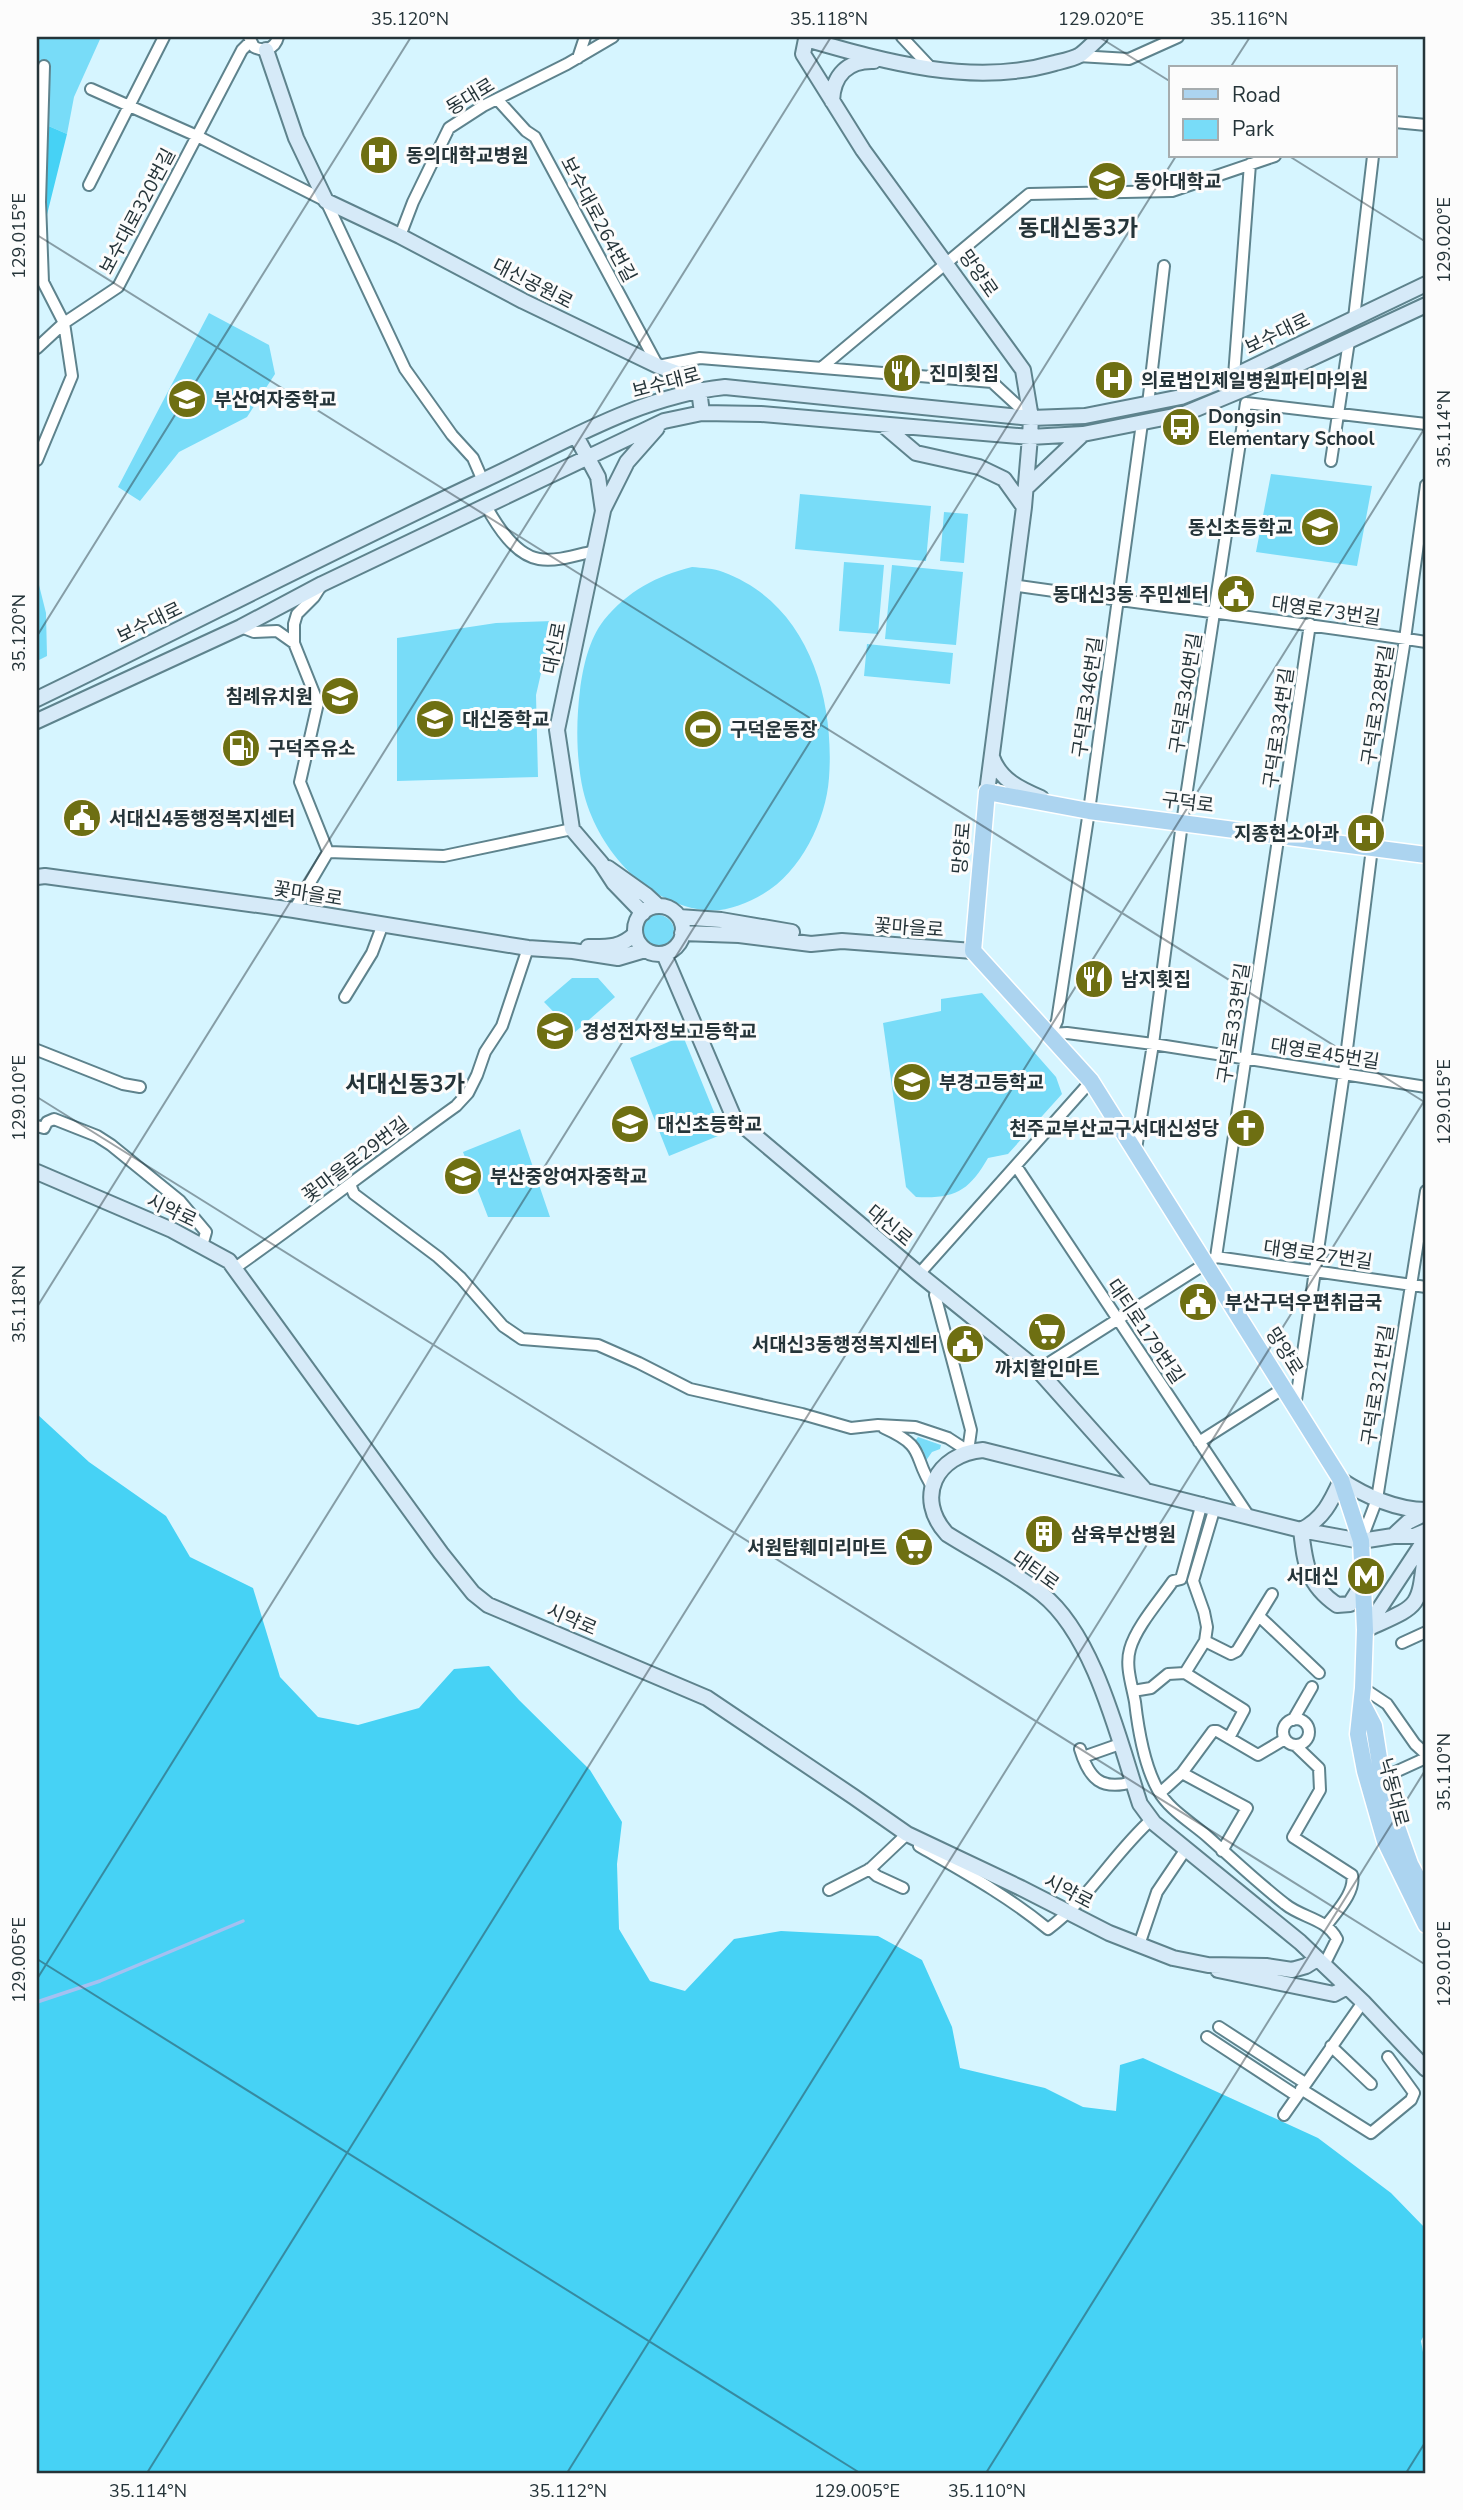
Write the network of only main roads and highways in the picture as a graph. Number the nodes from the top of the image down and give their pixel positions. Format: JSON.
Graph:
{"nodes":[{"id":1,"x":1100,"y":37,"type":"edge"},
{"id":2,"x":802,"y":38,"type":"edge"},
{"id":3,"x":266,"y":50,"type":"road end"},
{"id":4,"x":884,"y":62,"type":"junction"},
{"id":5,"x":832,"y":102,"type":"junction"},
{"id":6,"x":1426,"y":284,"type":"edge"},
{"id":7,"x":1426,"y":305,"type":"edge"},
{"id":8,"x":1251,"y":367,"type":"junction"},
{"id":9,"x":1256,"y":384,"type":"junction"},
{"id":10,"x":699,"y":390,"type":"junction"},
{"id":11,"x":702,"y":413,"type":"junction"},
{"id":12,"x":1031,"y":418,"type":"junction"},
{"id":13,"x":664,"y":421,"type":"junction"},
{"id":14,"x":883,"y":425,"type":"junction"},
{"id":15,"x":1083,"y":434,"type":"junction"},
{"id":16,"x":576,"y":436,"type":"junction"},
{"id":17,"x":1030,"y":437,"type":"junction"},
{"id":18,"x":588,"y":457,"type":"junction"},
{"id":19,"x":1025,"y":489,"type":"junction"},
{"id":20,"x":1024,"y":508,"type":"junction"},
{"id":21,"x":603,"y":511,"type":"junction"},
{"id":22,"x":37,"y":699,"type":"edge"},
{"id":23,"x":37,"y":721,"type":"edge"},
{"id":24,"x":991,"y":756,"type":"junction"},
{"id":25,"x":987,"y":792,"type":"junction"},
{"id":26,"x":1055,"y":804,"type":"junction"},
{"id":27,"x":1426,"y":855,"type":"edge"},
{"id":28,"x":601,"y":863,"type":"junction"},
{"id":29,"x":37,"y":877,"type":"edge"},
{"id":30,"x":658,"y":906,"type":"junction"},
{"id":31,"x":643,"y":913,"type":"junction"},
{"id":32,"x":679,"y":917,"type":"junction"},
{"id":33,"x":682,"y":933,"type":"junction"},
{"id":34,"x":635,"y":934,"type":"junction"},
{"id":35,"x":842,"y":942,"type":"junction"},
{"id":36,"x":645,"y":950,"type":"junction"},
{"id":37,"x":573,"y":951,"type":"junction"},
{"id":38,"x":973,"y":951,"type":"junction"},
{"id":39,"x":664,"y":954,"type":"junction"},
{"id":40,"x":37,"y":1172,"type":"edge"},
{"id":41,"x":1341,"y":1480,"type":"junction"},
{"id":42,"x":1144,"y":1489,"type":"junction"},
{"id":43,"x":1426,"y":1512,"type":"edge"},
{"id":44,"x":1301,"y":1530,"type":"junction"},
{"id":45,"x":1426,"y":1531,"type":"edge"},
{"id":46,"x":1394,"y":1536,"type":"junction"},
{"id":47,"x":1426,"y":1538,"type":"edge"},
{"id":48,"x":1361,"y":1541,"type":"junction"},
{"id":49,"x":1426,"y":1547,"type":"edge"},
{"id":50,"x":1363,"y":1583,"type":"junction"},
{"id":51,"x":1365,"y":1630,"type":"junction"},
{"id":52,"x":1363,"y":1696,"type":"junction"},
{"id":53,"x":1426,"y":1895,"type":"edge"},
{"id":54,"x":1426,"y":1925,"type":"edge"},
{"id":55,"x":1320,"y":1962,"type":"junction"},
{"id":56,"x":1208,"y":1965,"type":"junction"},
{"id":57,"x":1347,"y":1987,"type":"junction"},
{"id":58,"x":1426,"y":2069,"type":"edge"}],
"edges":[{"from":1,"to":4,"type":"main road","name":"망양로"},
{"from":2,"to":4,"type":"main road","name":"망양로"},
{"from":2,"to":5,"type":"main road","name":"망양로"},
{"from":3,"to":10,"type":"main road","name":"대신공원로"},
{"from":4,"to":5,"type":"main road","name":"망양로"},
{"from":5,"to":12,"type":"main road","name":"망양로"},
{"from":6,"to":8,"type":"main road","name":"보수대로"},
{"from":7,"to":9,"type":"main road","name":"보수대로"},
{"from":8,"to":9,"type":"main road"},
{"from":8,"to":12,"type":"main road","name":"보수대로"},
{"from":9,"to":15,"type":"main road","name":"보수대로"},
{"from":10,"to":11,"type":"main road"},
{"from":10,"to":12,"type":"main road","name":"보수대로"},
{"from":10,"to":16,"type":"main road","name":"보수대로"},
{"from":11,"to":13,"type":"main road","name":"보수대로"},
{"from":11,"to":14,"type":"main road","name":"보수대로"},
{"from":12,"to":17,"type":"main road","name":"망양로"},
{"from":13,"to":18,"type":"main road","name":"보수대로"},
{"from":13,"to":21,"type":"main road"},
{"from":14,"to":17,"type":"main road","name":"보수대로"},
{"from":14,"to":20,"type":"main road"},
{"from":15,"to":17,"type":"main road","name":"보수대로"},
{"from":15,"to":19,"type":"main road"},
{"from":16,"to":18,"type":"main road","name":"대신로"},
{"from":16,"to":22,"type":"main road","name":"보수대로"},
{"from":17,"to":19,"type":"main road","name":"망양로"},
{"from":18,"to":21,"type":"main road","name":"대신로"},
{"from":18,"to":23,"type":"main road","name":"보수대로"},
{"from":19,"to":20,"type":"main road","name":"망양로"},
{"from":20,"to":24,"type":"main road","name":"망양로"},
{"from":21,"to":28,"type":"main road","name":"대신로"},
{"from":24,"to":25,"type":"main road","name":"망양로"},
{"from":24,"to":26,"type":"main road"},
{"from":25,"to":26,"type":"main road","name":"구덕로"},
{"from":25,"to":38,"type":"main road","name":"망양로"},
{"from":26,"to":27,"type":"main road","name":"구덕로"},
{"from":28,"to":30,"type":"main road"},
{"from":28,"to":31,"type":"main road"},
{"from":29,"to":37,"type":"main road","name":"꽃마을로"},
{"from":30,"to":31,"type":"main road"},
{"from":30,"to":32,"type":"main road","name":"꽃마을로"},
{"from":31,"to":34,"type":"main road"},
{"from":32,"to":33,"type":"main road"},
{"from":32,"to":35,"type":"main road","name":"꽃마을로"},
{"from":33,"to":35,"type":"main road","name":"꽃마을로"},
{"from":33,"to":39,"type":"main road"},
{"from":34,"to":36,"type":"main road"},
{"from":34,"to":37,"type":"main road","name":"꽃마을로"},
{"from":35,"to":38,"type":"main road","name":"꽃마을로"},
{"from":36,"to":37,"type":"main road","name":"꽃마을로"},
{"from":36,"to":39,"type":"main road","name":"꽃마을로"},
{"from":38,"to":41,"type":"main road","name":"망양로"},
{"from":39,"to":42,"type":"main road","name":"대신로"},
{"from":40,"to":56,"type":"main road","name":"시약로"},
{"from":41,"to":43,"type":"main road"},
{"from":41,"to":44,"type":"main road"},
{"from":41,"to":48,"type":"main road","name":"망양로"},
{"from":42,"to":44,"type":"main road"},
{"from":42,"to":55,"type":"main road","name":"대티로"},
{"from":43,"to":46,"type":"main road"},
{"from":44,"to":48,"type":"main road"},
{"from":44,"to":50,"type":"main road"},
{"from":45,"to":46,"type":"main road"},
{"from":46,"to":48,"type":"main road"},
{"from":47,"to":51,"type":"main road"},
{"from":48,"to":50,"type":"main road","name":"낙동대로"},
{"from":49,"to":51,"type":"main road"},
{"from":50,"to":51,"type":"main road","name":"낙동대로"},
{"from":51,"to":52,"type":"main road","name":"낙동대로"},
{"from":52,"to":53,"type":"main road","name":"낙동대로"},
{"from":52,"to":54,"type":"main road","name":"낙동대로"},
{"from":55,"to":56,"type":"main road","name":"시약로"},
{"from":55,"to":57,"type":"main road","name":"대티로"},
{"from":56,"to":57,"type":"main road","name":"시약로"},
{"from":57,"to":58,"type":"main road","name":"대티로"}]}
